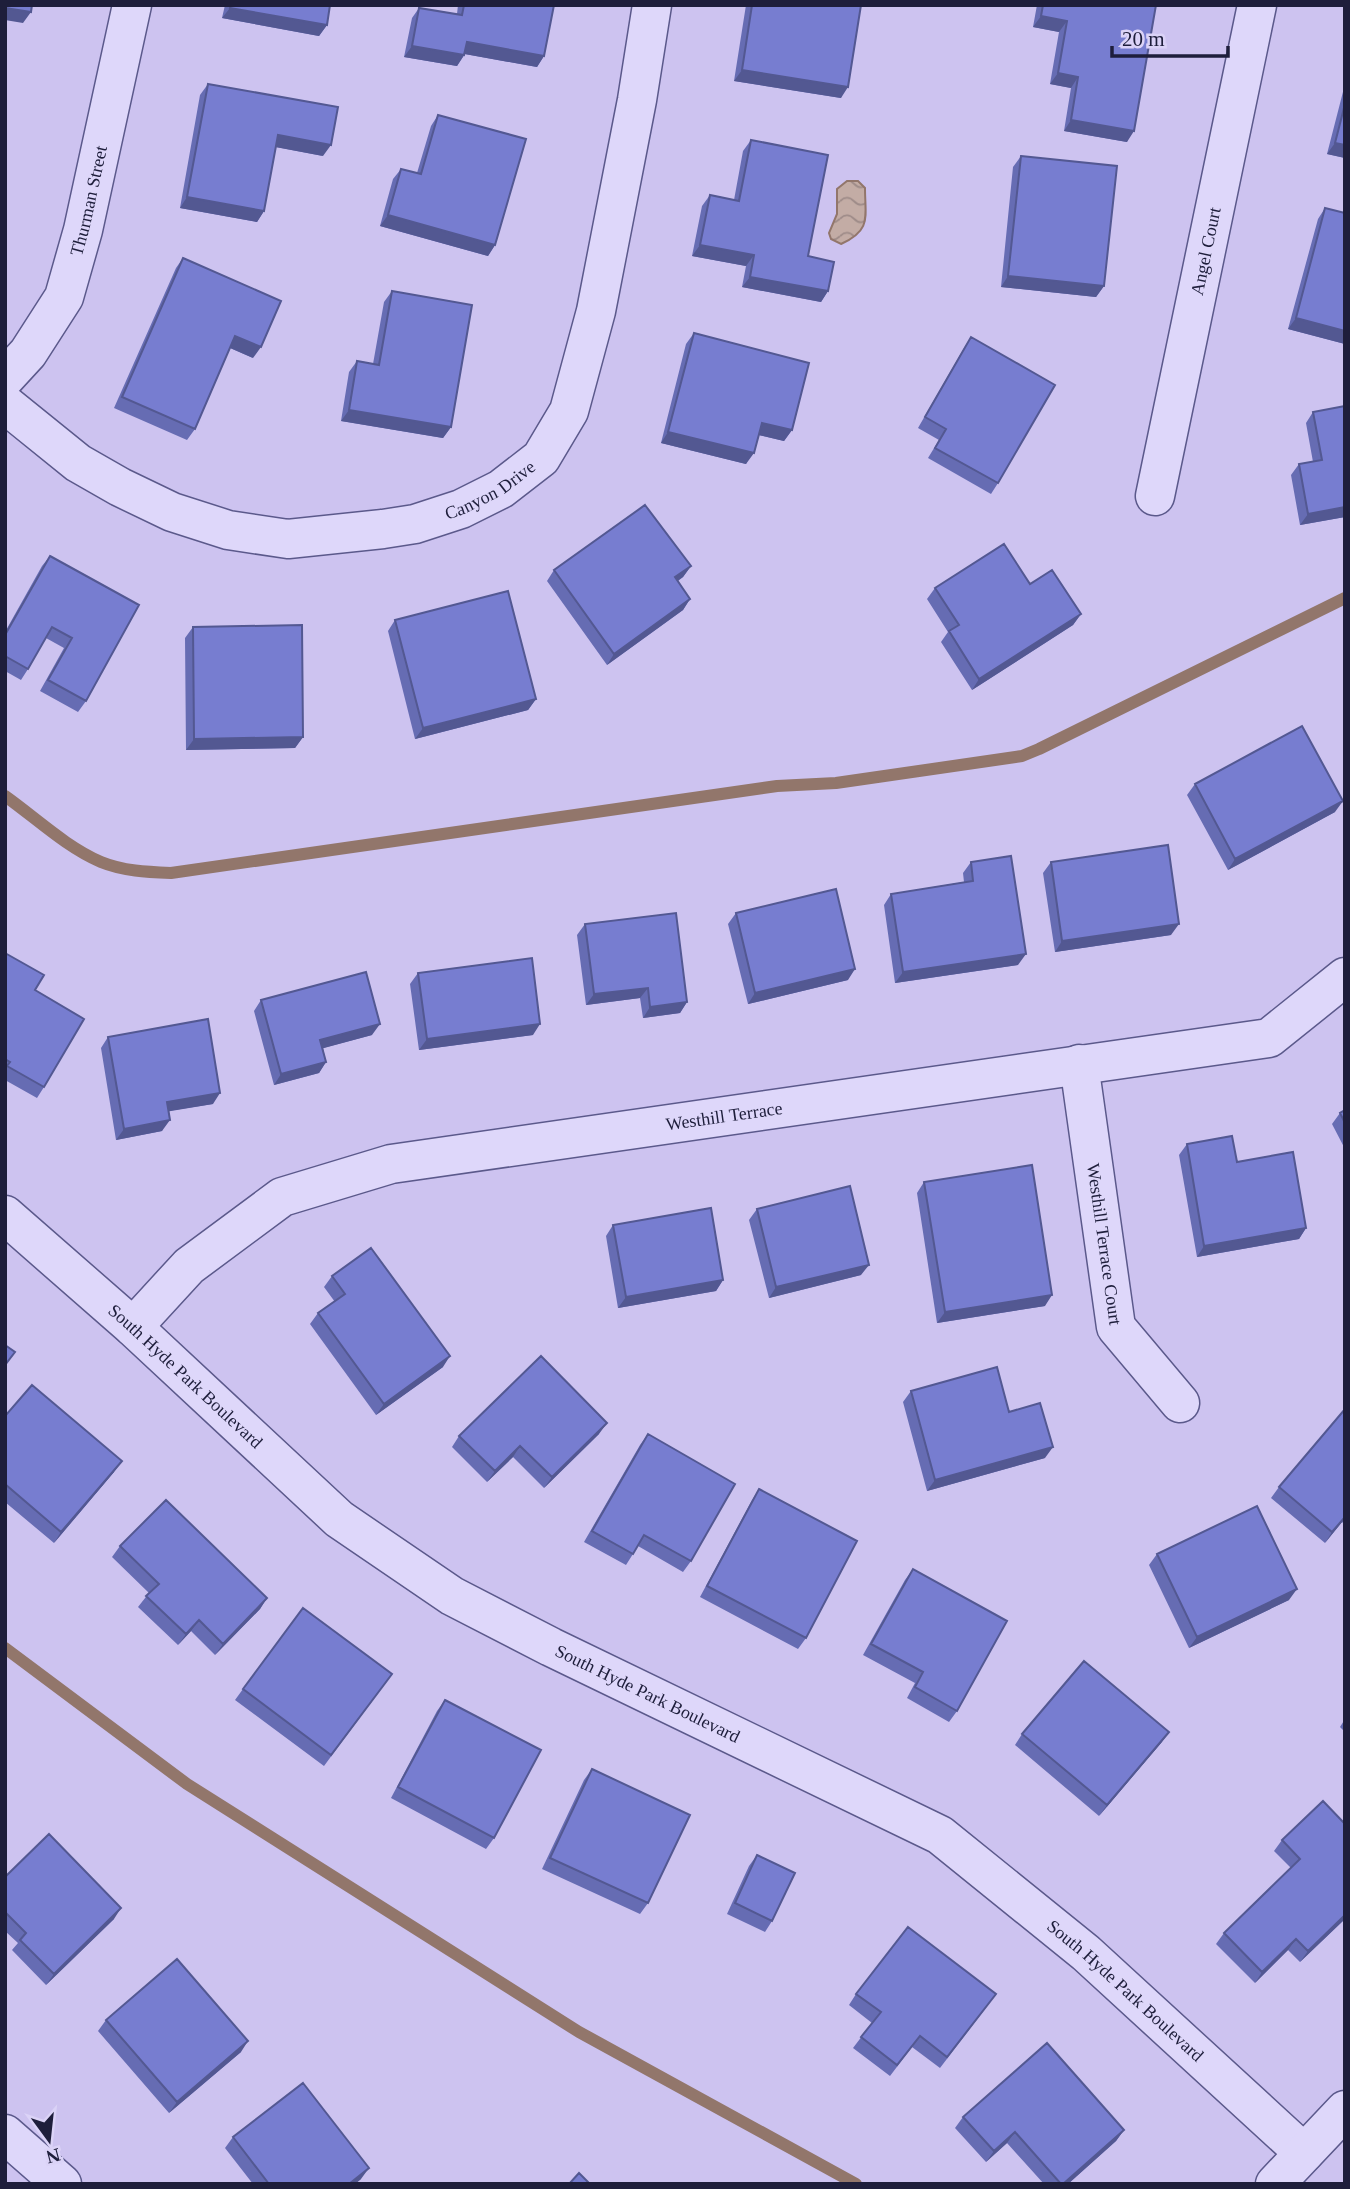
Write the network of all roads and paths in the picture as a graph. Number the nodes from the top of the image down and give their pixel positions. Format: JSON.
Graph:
{"nodes":[{"id":1,"x":132,"y":5,"type":"edge"},
{"id":2,"x":652,"y":5,"type":"edge"},
{"id":3,"x":1257,"y":5,"type":"edge"},
{"id":4,"x":5,"y":378,"type":"edge"},
{"id":5,"x":5,"y":404,"type":"edge"},
{"id":6,"x":1155,"y":496,"type":"dead end"},
{"id":7,"x":1345,"y":977,"type":"edge"},
{"id":8,"x":1079,"y":1064,"type":"junction"},
{"id":9,"x":5,"y":1215,"type":"edge"},
{"id":10,"x":133,"y":1326,"type":"junction"},
{"id":11,"x":1180,"y":1403,"type":"dead end"},
{"id":12,"x":1345,"y":2110,"type":"edge"},
{"id":13,"x":5,"y":2134,"type":"edge"},
{"id":14,"x":1304,"y":2153,"type":"junction"},
{"id":15,"x":62,"y":2184,"type":"edge"},
{"id":16,"x":1275,"y":2184,"type":"edge"}],
"edges":[{"from":1,"to":4,"type":"street","name":"Thurman Street"},
{"from":2,"to":5,"type":"street","name":"Canyon Drive"},
{"from":3,"to":6,"type":"street","name":"Angel Court"},
{"from":7,"to":8,"type":"street","name":"Westhill Terrace"},
{"from":8,"to":10,"type":"street","name":"Westhill Terrace"},
{"from":8,"to":11,"type":"street","name":"Westhill Terrace Court"},
{"from":9,"to":10,"type":"street","name":"South Hyde Park Boulevard"},
{"from":10,"to":14,"type":"street","name":"South Hyde Park Boulevard"},
{"from":12,"to":14,"type":"street"},
{"from":13,"to":15,"type":"street"},
{"from":14,"to":16,"type":"street"}]}
